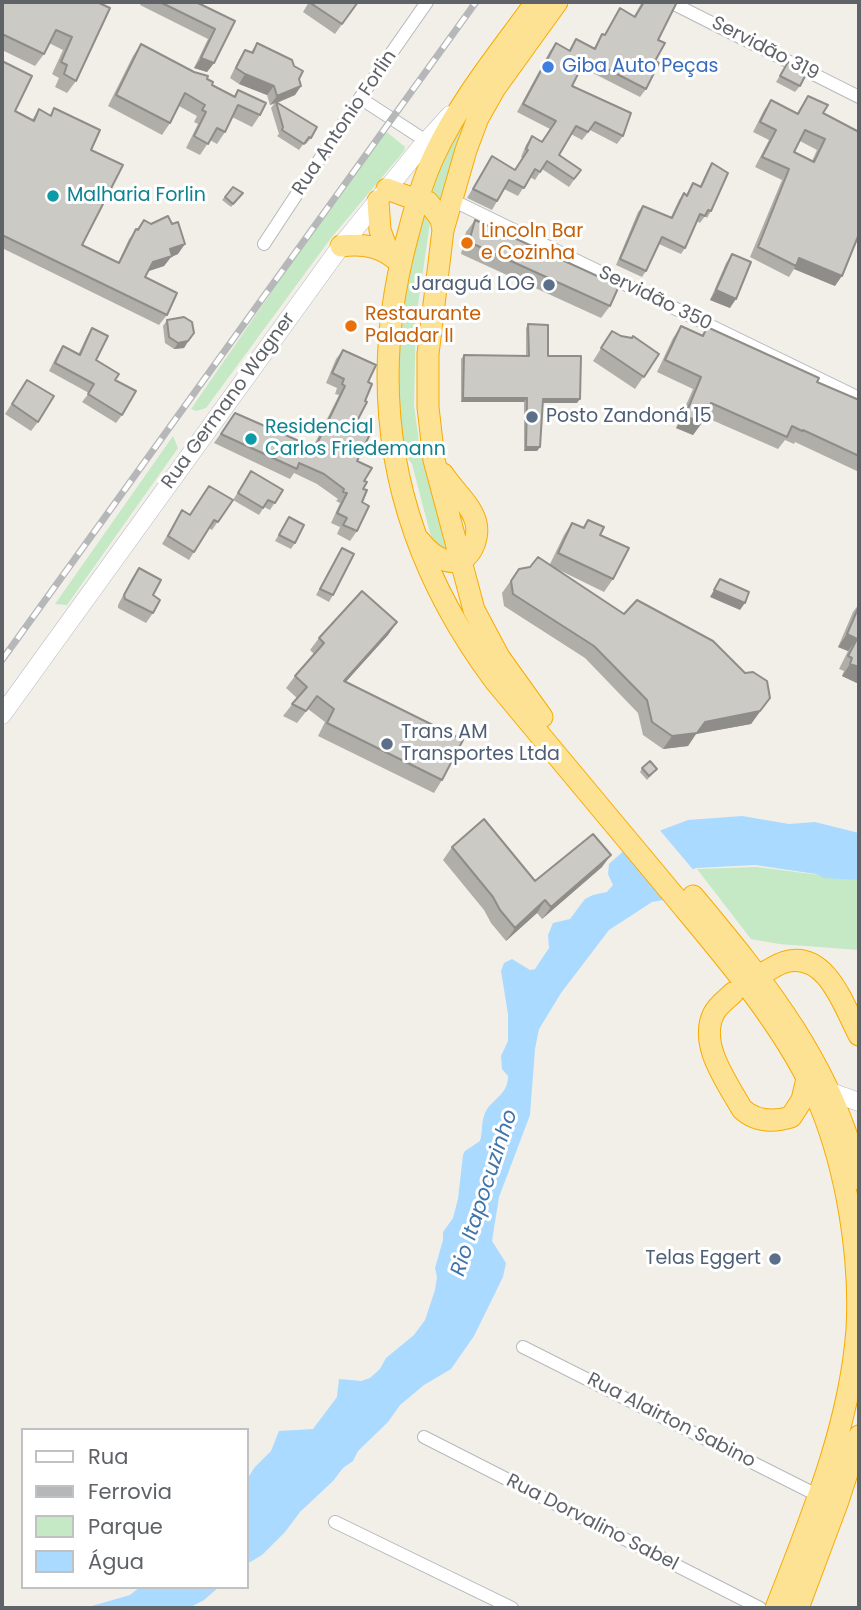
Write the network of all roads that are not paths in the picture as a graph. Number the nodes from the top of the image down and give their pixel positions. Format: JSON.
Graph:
{"nodes":[{"id":1,"x":427,"y":2,"type":"edge"},
{"id":2,"x":536,"y":2,"type":"edge"},
{"id":3,"x":557,"y":2,"type":"edge"},
{"id":4,"x":670,"y":2,"type":"edge"},
{"id":5,"x":689,"y":2,"type":"edge"},
{"id":6,"x":859,"y":88,"type":"edge"},
{"id":7,"x":468,"y":96,"type":"junction"},
{"id":8,"x":859,"y":97,"type":"edge"},
{"id":9,"x":360,"y":98,"type":"junction"},
{"id":10,"x":426,"y":141,"type":"junction"},
{"id":11,"x":383,"y":195,"type":"junction"},
{"id":12,"x":417,"y":200,"type":"junction"},
{"id":13,"x":450,"y":200,"type":"junction"},
{"id":14,"x":443,"y":230,"type":"junction"},
{"id":15,"x":264,"y":244,"type":"dead end"},
{"id":16,"x":341,"y":247,"type":"junction"},
{"id":17,"x":394,"y":258,"type":"junction"},
{"id":18,"x":859,"y":398,"type":"edge"},
{"id":19,"x":414,"y":534,"type":"junction"},
{"id":20,"x":460,"y":562,"type":"junction"},
{"id":21,"x":2,"y":715,"type":"edge"},
{"id":22,"x":627,"y":829,"type":"junction"},
{"id":23,"x":715,"y":934,"type":"junction"},
{"id":24,"x":765,"y":972,"type":"dead end"},
{"id":25,"x":733,"y":993,"type":"dead end"},
{"id":26,"x":859,"y":1035,"type":"edge"},
{"id":27,"x":807,"y":1079,"type":"junction"},
{"id":28,"x":831,"y":1092,"type":"junction"},
{"id":29,"x":859,"y":1102,"type":"edge"},
{"id":30,"x":857,"y":1152,"type":"edge"},
{"id":31,"x":859,"y":1179,"type":"edge"},
{"id":32,"x":523,"y":1347,"type":"dead end"},
{"id":33,"x":859,"y":1436,"type":"edge"},
{"id":34,"x":424,"y":1437,"type":"dead end"},
{"id":35,"x":819,"y":1496,"type":"junction"},
{"id":36,"x":335,"y":1522,"type":"dead end"},
{"id":37,"x":512,"y":1608,"type":"edge"},
{"id":38,"x":760,"y":1608,"type":"edge"},
{"id":39,"x":776,"y":1608,"type":"edge"},
{"id":40,"x":797,"y":1608,"type":"edge"}],
"edges":[{"from":1,"to":9,"type":"street","name":"Rua Antonio Forlin"},
{"from":2,"to":7,"type":"highway"},
{"from":3,"to":13,"type":"highway"},
{"from":4,"to":8,"type":"street","name":"Servidão 319"},
{"from":5,"to":6,"type":"street"},
{"from":7,"to":10,"type":"street","name":"Rua Germano Wagner"},
{"from":7,"to":12,"type":"highway"},
{"from":9,"to":10,"type":"street"},
{"from":9,"to":15,"type":"street","name":"Rua Antonio Forlin"},
{"from":10,"to":11,"type":"street","name":"Rua Germano Wagner"},
{"from":11,"to":12,"type":"highway"},
{"from":11,"to":16,"type":"street","name":"Rua Germano Wagner"},
{"from":11,"to":17,"type":"highway"},
{"from":12,"to":14,"type":"highway"},
{"from":12,"to":17,"type":"highway"},
{"from":13,"to":14,"type":"highway"},
{"from":13,"to":18,"type":"street","name":"Servidão 350"},
{"from":14,"to":20,"type":"highway"},
{"from":16,"to":17,"type":"highway"},
{"from":16,"to":21,"type":"street","name":"Rua Germano Wagner"},
{"from":17,"to":19,"type":"highway"},
{"from":19,"to":20,"type":"highway"},
{"from":19,"to":22,"type":"highway"},
{"from":20,"to":22,"type":"highway"},
{"from":22,"to":23,"type":"highway"},
{"from":23,"to":27,"type":"highway"},
{"from":23,"to":28,"type":"highway"},
{"from":24,"to":26,"type":"highway"},
{"from":25,"to":27,"type":"highway"},
{"from":27,"to":35,"type":"highway"},
{"from":28,"to":29,"type":"street"},
{"from":28,"to":30,"type":"highway"},
{"from":30,"to":31,"type":"highway"},
{"from":32,"to":35,"type":"street","name":"Rua Alairton Sabino"},
{"from":33,"to":40,"type":"highway"},
{"from":34,"to":38,"type":"street","name":"Rua Dorvalino Sabel"},
{"from":35,"to":39,"type":"highway"},
{"from":36,"to":37,"type":"street"}]}
